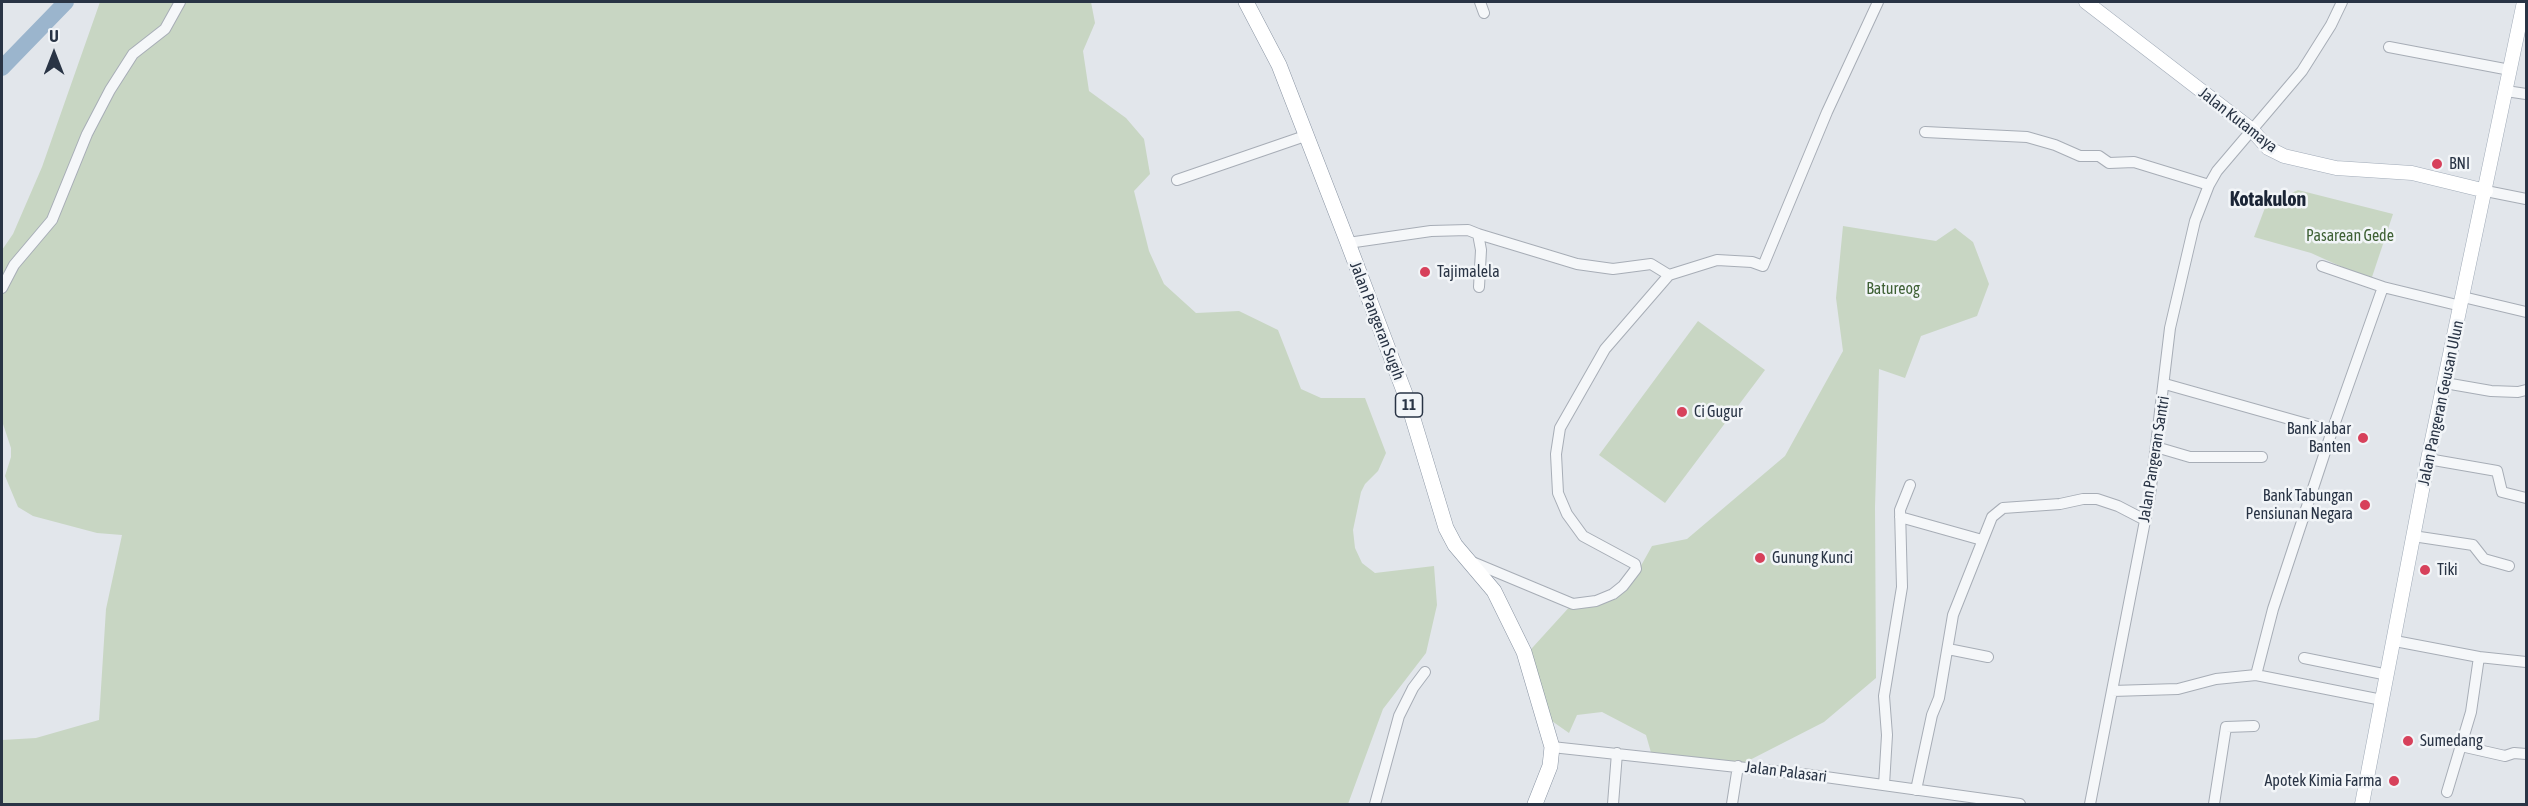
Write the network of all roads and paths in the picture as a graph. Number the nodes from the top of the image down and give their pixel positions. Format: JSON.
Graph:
{"nodes":[{"id":1,"x":180,"y":2,"type":"edge"},
{"id":2,"x":1246,"y":2,"type":"edge"},
{"id":3,"x":1480,"y":2,"type":"edge"},
{"id":4,"x":1878,"y":2,"type":"edge"},
{"id":5,"x":2086,"y":2,"type":"edge"},
{"id":6,"x":2342,"y":2,"type":"edge"},
{"id":7,"x":2524,"y":2,"type":"edge"},
{"id":8,"x":1484,"y":13,"type":"dead end"},
{"id":9,"x":2389,"y":47,"type":"dead end"},
{"id":10,"x":2510,"y":70,"type":"junction"},
{"id":11,"x":2506,"y":91,"type":"junction"},
{"id":12,"x":2526,"y":94,"type":"edge"},
{"id":13,"x":2251,"y":129,"type":"junction"},
{"id":14,"x":1925,"y":132,"type":"dead end"},
{"id":15,"x":1305,"y":136,"type":"junction"},
{"id":16,"x":1178,"y":180,"type":"dead end"},
{"id":17,"x":2209,"y":185,"type":"junction"},
{"id":18,"x":2486,"y":191,"type":"junction"},
{"id":19,"x":2526,"y":200,"type":"edge"},
{"id":20,"x":1478,"y":234,"type":"junction"},
{"id":21,"x":1348,"y":243,"type":"junction"},
{"id":22,"x":2322,"y":266,"type":"dead end"},
{"id":23,"x":1669,"y":275,"type":"junction"},
{"id":24,"x":1479,"y":287,"type":"dead end"},
{"id":25,"x":2383,"y":287,"type":"junction"},
{"id":26,"x":2,"y":288,"type":"edge"},
{"id":27,"x":2462,"y":302,"type":"junction"},
{"id":28,"x":2526,"y":312,"type":"edge"},
{"id":29,"x":2445,"y":383,"type":"junction"},
{"id":30,"x":2165,"y":384,"type":"junction"},
{"id":31,"x":2526,"y":390,"type":"edge"},
{"id":32,"x":2332,"y":431,"type":"junction"},
{"id":33,"x":2156,"y":447,"type":"junction"},
{"id":34,"x":2262,"y":457,"type":"dead end"},
{"id":35,"x":2428,"y":459,"type":"junction"},
{"id":36,"x":1910,"y":485,"type":"dead end"},
{"id":37,"x":2526,"y":498,"type":"edge"},
{"id":38,"x":1900,"y":517,"type":"junction"},
{"id":39,"x":2145,"y":520,"type":"junction"},
{"id":40,"x":2413,"y":536,"type":"junction"},
{"id":41,"x":1982,"y":540,"type":"junction"},
{"id":42,"x":1466,"y":560,"type":"junction"},
{"id":43,"x":2509,"y":566,"type":"dead end"},
{"id":44,"x":2395,"y":640,"type":"junction"},
{"id":45,"x":1948,"y":649,"type":"junction"},
{"id":46,"x":1988,"y":657,"type":"dead end"},
{"id":47,"x":2479,"y":657,"type":"junction"},
{"id":48,"x":2304,"y":658,"type":"dead end"},
{"id":49,"x":2526,"y":662,"type":"edge"},
{"id":50,"x":1425,"y":672,"type":"dead end"},
{"id":51,"x":2256,"y":675,"type":"junction"},
{"id":52,"x":2388,"y":675,"type":"junction"},
{"id":53,"x":2112,"y":691,"type":"junction"},
{"id":54,"x":2382,"y":700,"type":"junction"},
{"id":55,"x":2254,"y":726,"type":"dead end"},
{"id":56,"x":2461,"y":746,"type":"junction"},
{"id":57,"x":1552,"y":747,"type":"junction"},
{"id":58,"x":1617,"y":753,"type":"junction"},
{"id":59,"x":2526,"y":754,"type":"edge"},
{"id":60,"x":1738,"y":766,"type":"junction"},
{"id":61,"x":1884,"y":785,"type":"junction"},
{"id":62,"x":1916,"y":790,"type":"junction"},
{"id":63,"x":2447,"y":792,"type":"dead end"},
{"id":64,"x":1375,"y":804,"type":"edge"},
{"id":65,"x":1535,"y":804,"type":"edge"},
{"id":66,"x":1613,"y":804,"type":"edge"},
{"id":67,"x":1732,"y":804,"type":"edge"},
{"id":68,"x":2020,"y":804,"type":"edge"},
{"id":69,"x":2090,"y":804,"type":"edge"},
{"id":70,"x":2214,"y":804,"type":"edge"},
{"id":71,"x":2362,"y":804,"type":"edge"}],
"edges":[{"from":1,"to":26,"type":"street"},
{"from":2,"to":15,"type":"highway","name":"Jalan Pangeran Sugih","number":"11"},
{"from":3,"to":8,"type":"street"},
{"from":4,"to":23,"type":"street"},
{"from":5,"to":13,"type":"main road","name":"Jalan Kutamaya"},
{"from":6,"to":13,"type":"street","name":"Jalan Pangeran Santri"},
{"from":7,"to":10,"type":"main road","name":"Jalan Pangeran Geusan Ulun"},
{"from":9,"to":10,"type":"street"},
{"from":10,"to":11,"type":"main road","name":"Jalan Pangeran Geusan Ulun"},
{"from":11,"to":12,"type":"street"},
{"from":11,"to":18,"type":"main road","name":"Jalan Pangeran Geusan Ulun"},
{"from":13,"to":17,"type":"street","name":"Jalan Pangeran Santri"},
{"from":13,"to":18,"type":"main road","name":"Jalan Kutamaya"},
{"from":14,"to":17,"type":"street"},
{"from":15,"to":16,"type":"street"},
{"from":15,"to":21,"type":"highway","name":"Jalan Pangeran Sugih","number":"11"},
{"from":17,"to":30,"type":"street","name":"Jalan Pangeran Santri"},
{"from":18,"to":19,"type":"street"},
{"from":18,"to":27,"type":"main road","name":"Jalan Pangeran Geusan Ulun"},
{"from":20,"to":21,"type":"street"},
{"from":20,"to":23,"type":"street"},
{"from":20,"to":24,"type":"street"},
{"from":21,"to":42,"type":"highway","name":"Jalan Pangeran Sugih","number":"11"},
{"from":22,"to":25,"type":"street"},
{"from":23,"to":42,"type":"street"},
{"from":25,"to":27,"type":"street"},
{"from":25,"to":32,"type":"street"},
{"from":27,"to":28,"type":"street"},
{"from":27,"to":29,"type":"main road","name":"Jalan Pangeran Geusan Ulun"},
{"from":29,"to":31,"type":"street"},
{"from":29,"to":35,"type":"main road","name":"Jalan Pangeran Geusan Ulun"},
{"from":30,"to":32,"type":"street"},
{"from":30,"to":33,"type":"street","name":"Jalan Pangeran Santri"},
{"from":32,"to":51,"type":"street"},
{"from":33,"to":34,"type":"street"},
{"from":33,"to":39,"type":"street","name":"Jalan Pangeran Santri"},
{"from":35,"to":37,"type":"street"},
{"from":35,"to":40,"type":"main road","name":"Jalan Pangeran Geusan Ulun"},
{"from":36,"to":38,"type":"street"},
{"from":38,"to":41,"type":"street"},
{"from":38,"to":61,"type":"street"},
{"from":39,"to":41,"type":"street"},
{"from":39,"to":53,"type":"street","name":"Jalan Pangeran Santri"},
{"from":40,"to":43,"type":"street"},
{"from":40,"to":44,"type":"main road","name":"Jalan Pangeran Geusan Ulun"},
{"from":41,"to":45,"type":"street"},
{"from":42,"to":57,"type":"highway","name":"Jalan Pangeran Sugih","number":"11"},
{"from":44,"to":47,"type":"street"},
{"from":44,"to":52,"type":"main road","name":"Jalan Pangeran Geusan Ulun"},
{"from":45,"to":46,"type":"street"},
{"from":45,"to":62,"type":"street"},
{"from":47,"to":49,"type":"street"},
{"from":47,"to":56,"type":"street"},
{"from":48,"to":52,"type":"street"},
{"from":50,"to":64,"type":"street"},
{"from":51,"to":53,"type":"street"},
{"from":51,"to":54,"type":"street"},
{"from":52,"to":54,"type":"main road","name":"Jalan Pangeran Geusan Ulun"},
{"from":53,"to":69,"type":"street","name":"Jalan Pangeran Santri"},
{"from":54,"to":71,"type":"main road","name":"Jalan Pangeran Geusan Ulun"},
{"from":55,"to":70,"type":"street"},
{"from":56,"to":59,"type":"street"},
{"from":56,"to":63,"type":"street"},
{"from":57,"to":58,"type":"street","name":"Jalan Palasari"},
{"from":57,"to":65,"type":"highway","name":"Jalan Pangeran Sugih","number":"11"},
{"from":58,"to":60,"type":"street","name":"Jalan Palasari"},
{"from":58,"to":66,"type":"street"},
{"from":60,"to":61,"type":"street","name":"Jalan Palasari"},
{"from":60,"to":67,"type":"street"},
{"from":61,"to":62,"type":"street","name":"Jalan Palasari"},
{"from":62,"to":68,"type":"street","name":"Jalan Palasari"}]}
